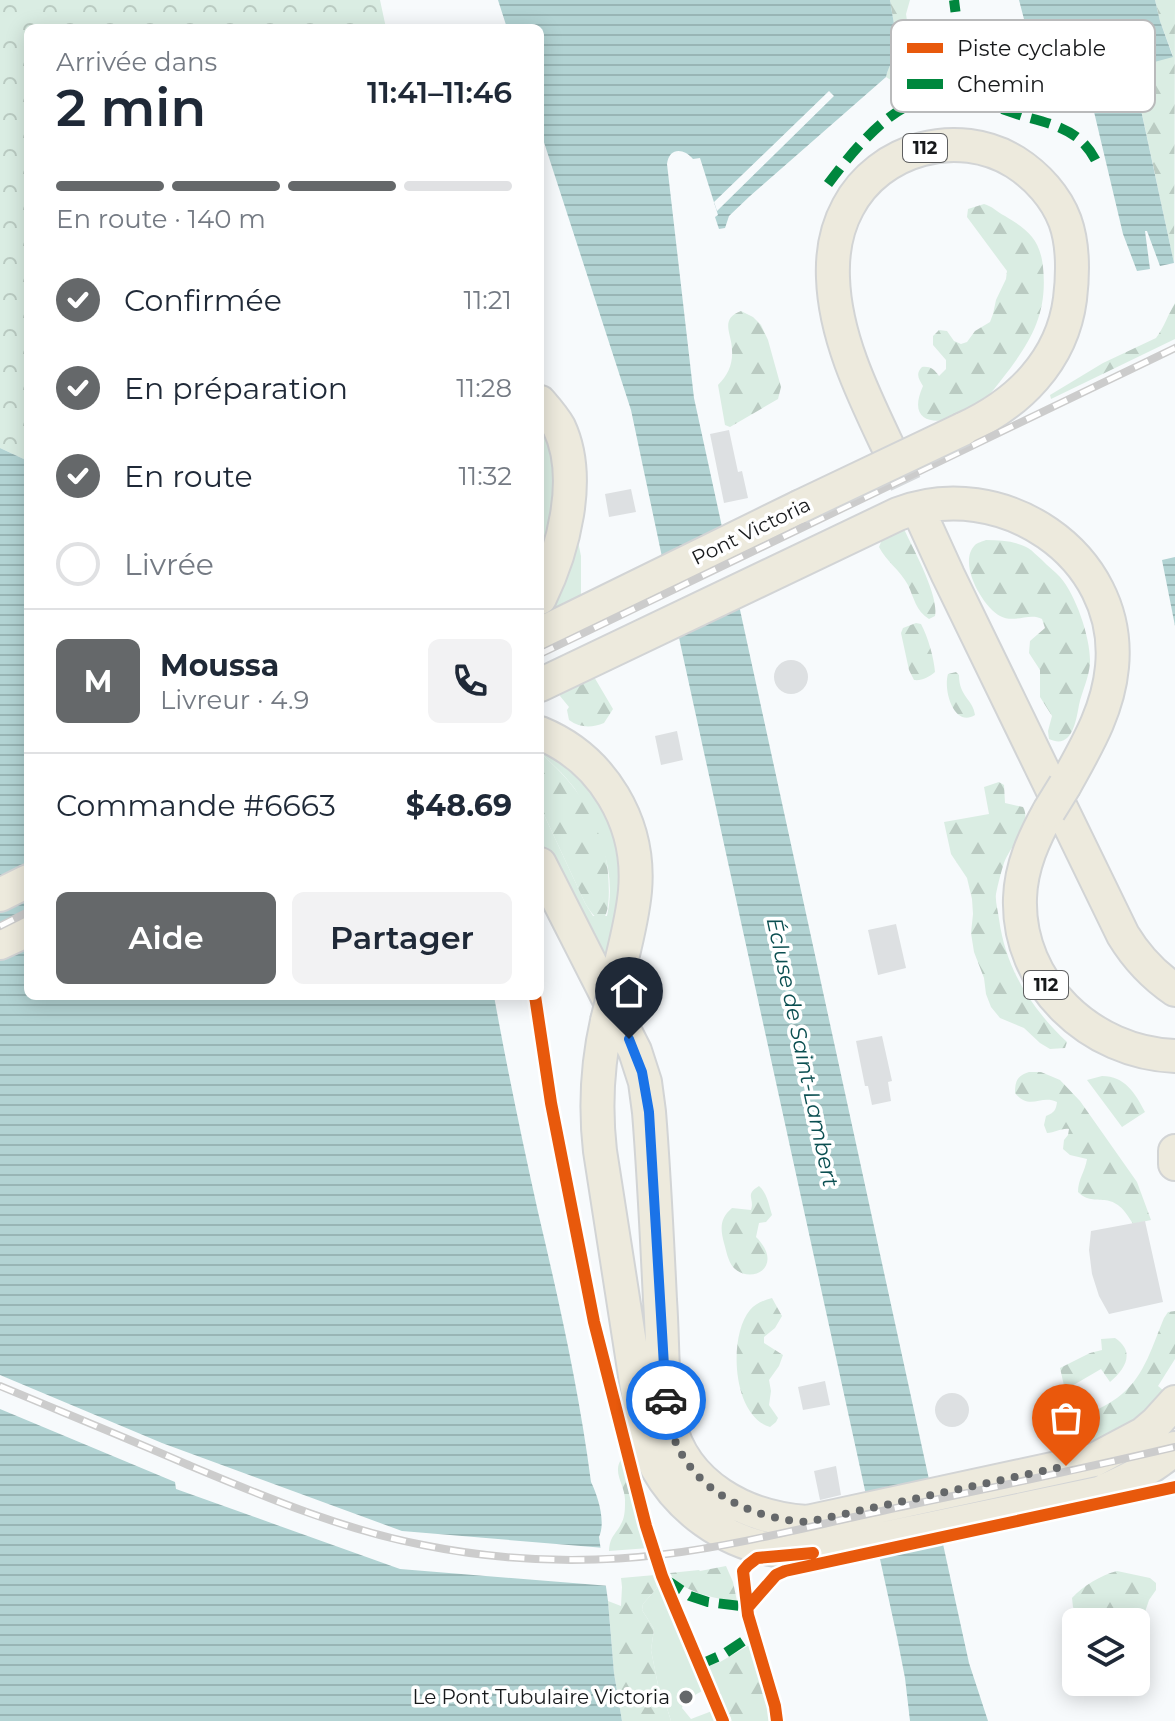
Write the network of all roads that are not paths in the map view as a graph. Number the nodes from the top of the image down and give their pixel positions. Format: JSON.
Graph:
{"nodes":[{"id":1,"x":544,"y":407,"type":"edge"},
{"id":2,"x":892,"y":455,"type":"tunnel mouth"},
{"id":3,"x":922,"y":518,"type":"tunnel mouth"},
{"id":4,"x":544,"y":589,"type":"edge"},
{"id":5,"x":544,"y":632,"type":"edge"},
{"id":6,"x":544,"y":683,"type":"edge"},
{"id":7,"x":544,"y":735,"type":"edge"},
{"id":8,"x":544,"y":872,"type":"edge"},
{"id":9,"x":24,"y":883,"type":"edge"},
{"id":10,"x":0,"y":895,"type":"edge"},
{"id":11,"x":24,"y":932,"type":"edge"},
{"id":12,"x":0,"y":943,"type":"edge"},
{"id":13,"x":1175,"y":990,"type":"edge"},
{"id":14,"x":1175,"y":1056,"type":"edge"},
{"id":15,"x":1175,"y":1151,"type":"edge"},
{"id":16,"x":1175,"y":1164,"type":"edge"},
{"id":17,"x":1175,"y":1402,"type":"edge"},
{"id":18,"x":1175,"y":1448,"type":"edge"},
{"id":19,"x":1101,"y":1473,"type":"junction"},
{"id":20,"x":801,"y":1533,"type":"junction"}],
"edges":[{"from":1,"to":4,"type":"main road"},
{"from":2,"to":5,"type":"main road","name":"Pont Victoria","number":"112","bridge":true},
{"from":3,"to":13,"type":"main road"},
{"from":6,"to":14,"type":"main road","number":"112"},
{"from":7,"to":20,"type":"main road","bridge":true},
{"from":8,"to":20,"type":"main road"},
{"from":9,"to":10,"type":"main road"},
{"from":11,"to":12,"type":"main road"},
{"from":15,"to":16,"type":"main road"},
{"from":17,"to":19,"type":"main road"},
{"from":18,"to":19,"type":"main road"},
{"from":19,"to":20,"type":"main road"},
{"from":19,"to":20,"type":"main road"}]}
